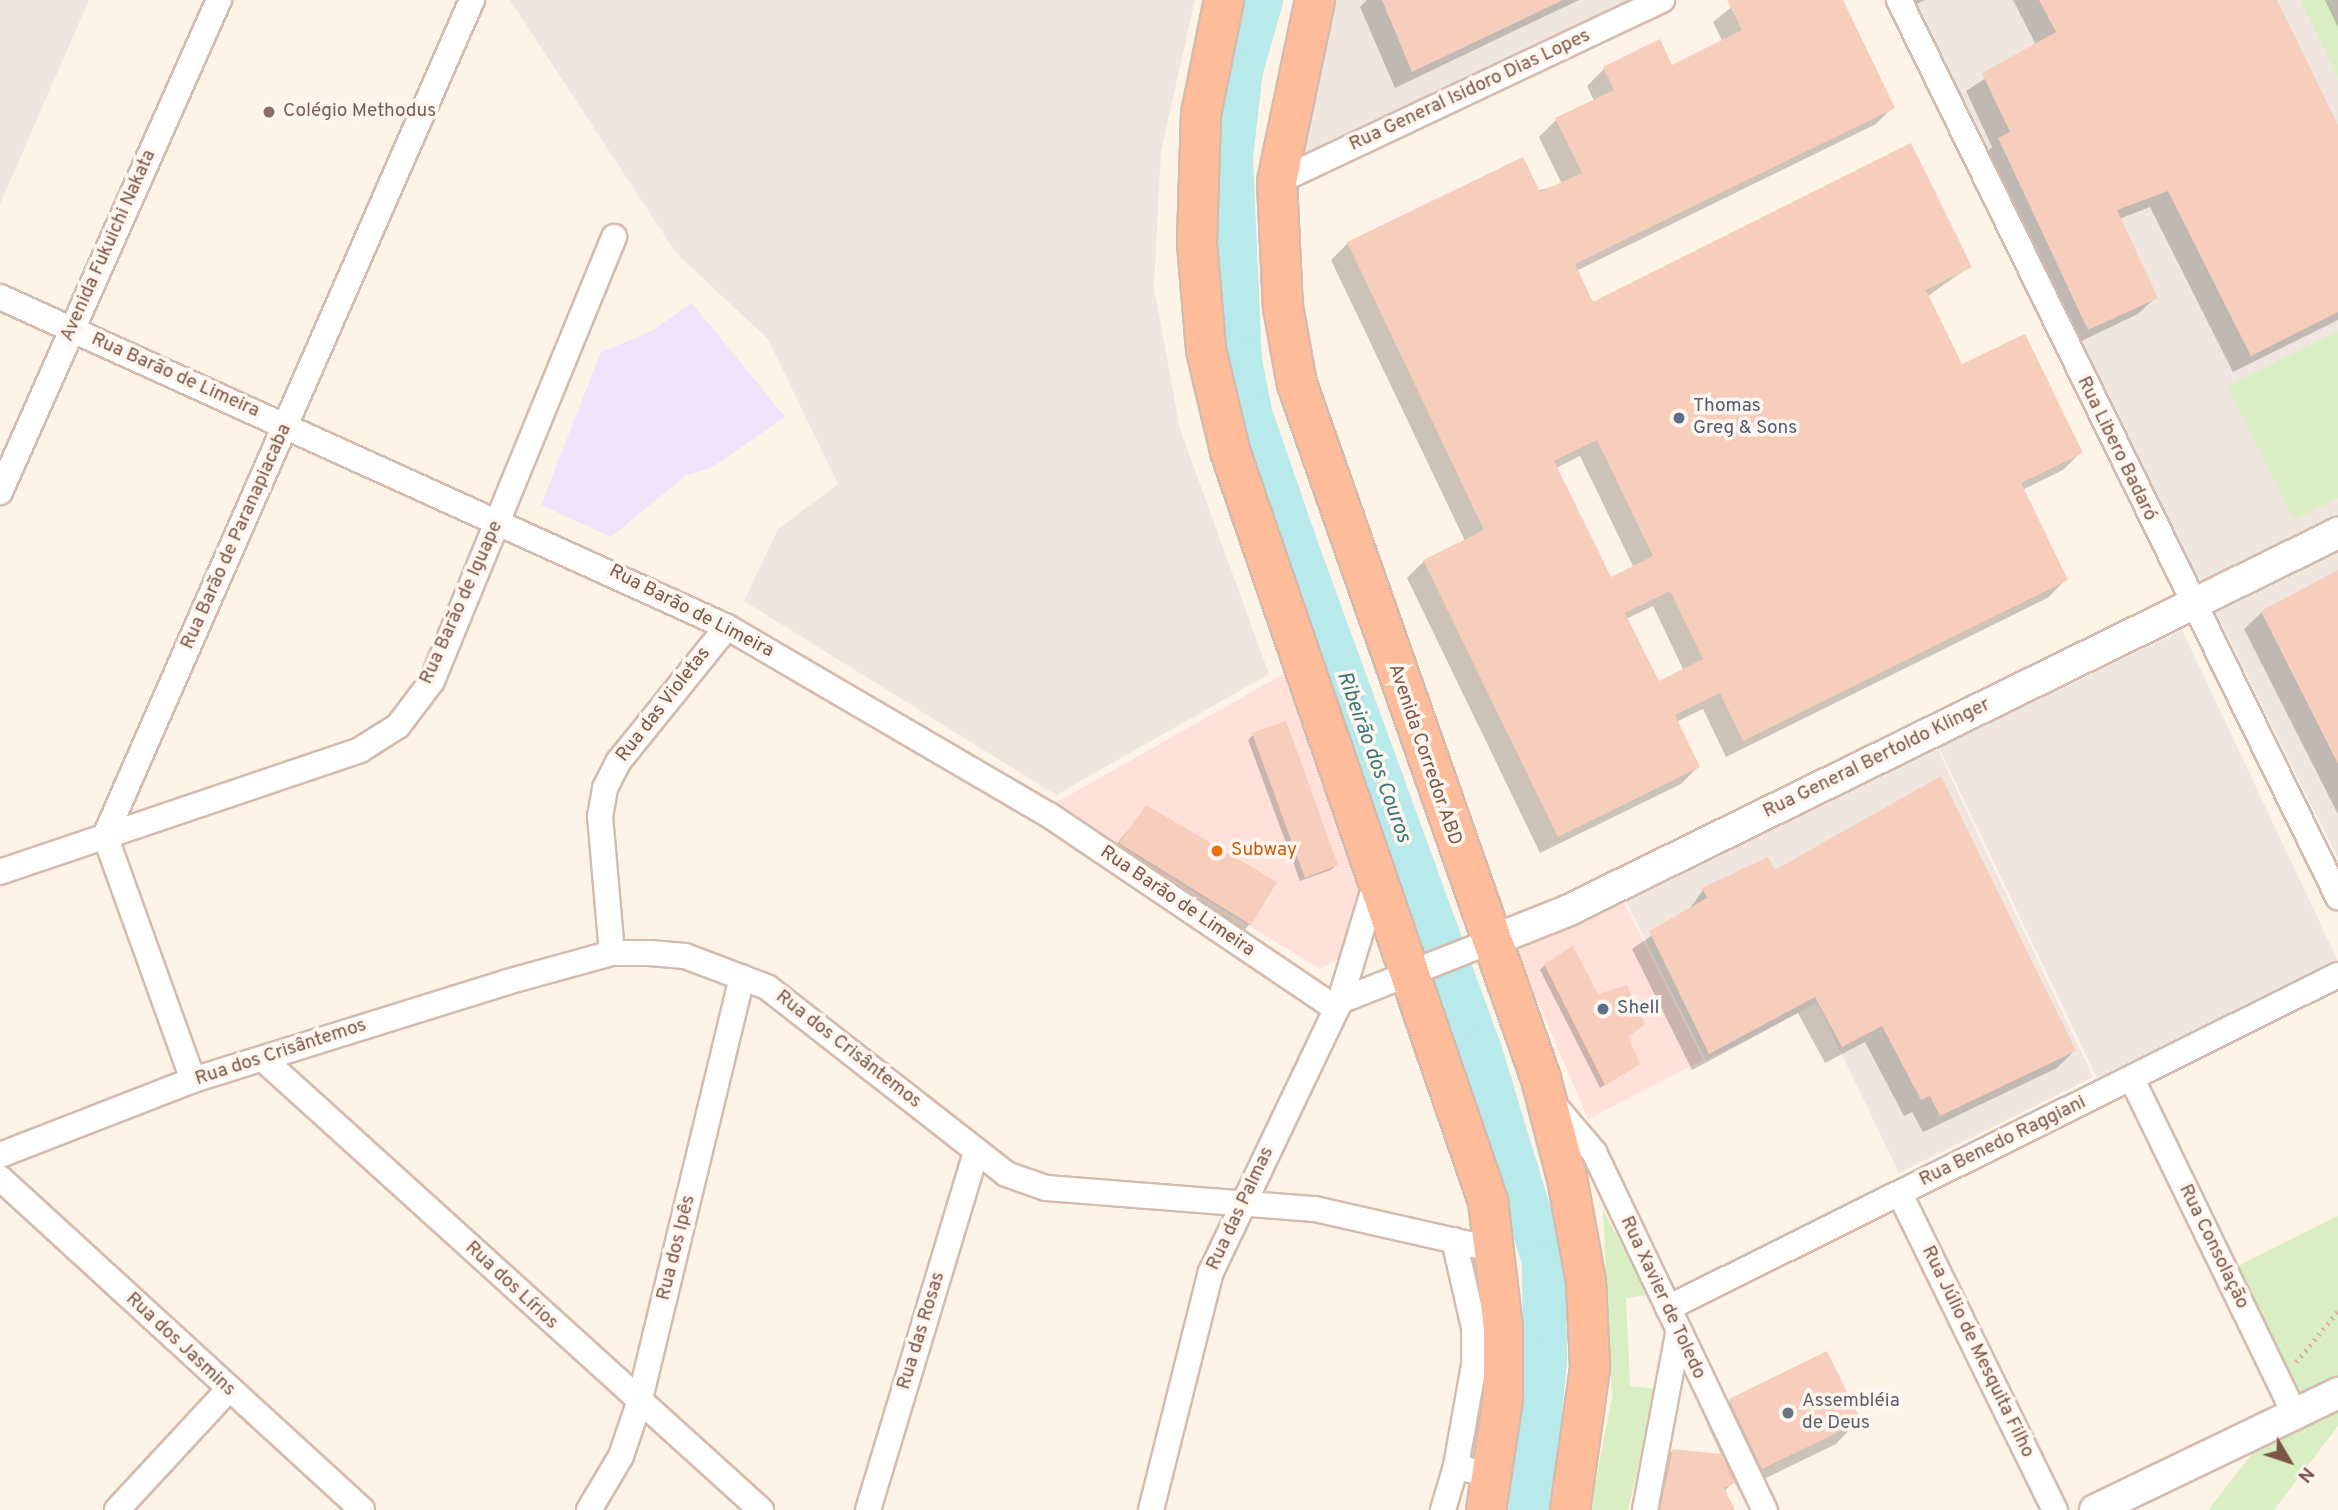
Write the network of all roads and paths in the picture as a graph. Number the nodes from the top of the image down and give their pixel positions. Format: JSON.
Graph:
{"nodes":[{"id":1,"x":219,"y":0,"type":"edge"},
{"id":2,"x":472,"y":0,"type":"edge"},
{"id":3,"x":1224,"y":0,"type":"edge"},
{"id":4,"x":1315,"y":0,"type":"edge"},
{"id":5,"x":1662,"y":0,"type":"edge"},
{"id":6,"x":1899,"y":0,"type":"edge"},
{"id":7,"x":1277,"y":182,"type":"junction"},
{"id":8,"x":614,"y":237,"type":"dead end"},
{"id":9,"x":0,"y":297,"type":"edge"},
{"id":10,"x":72,"y":329,"type":"junction"},
{"id":11,"x":286,"y":426,"type":"junction"},
{"id":12,"x":0,"y":492,"type":"edge"},
{"id":13,"x":499,"y":520,"type":"junction"},
{"id":14,"x":2338,"y":533,"type":"edge"},
{"id":15,"x":2191,"y":604,"type":"junction"},
{"id":16,"x":727,"y":626,"type":"junction"},
{"id":17,"x":105,"y":836,"type":"junction"},
{"id":18,"x":0,"y":872,"type":"edge"},
{"id":19,"x":1378,"y":874,"type":"junction"},
{"id":20,"x":2338,"y":897,"type":"edge"},
{"id":21,"x":1481,"y":945,"type":"junction"},
{"id":22,"x":612,"y":953,"type":"junction"},
{"id":23,"x":1419,"y":970,"type":"junction"},
{"id":24,"x":2338,"y":975,"type":"edge"},
{"id":25,"x":742,"y":977,"type":"junction"},
{"id":26,"x":1338,"y":1005,"type":"junction"},
{"id":27,"x":263,"y":1059,"type":"junction"},
{"id":28,"x":2132,"y":1079,"type":"junction"},
{"id":29,"x":193,"y":1080,"type":"junction"},
{"id":30,"x":1546,"y":1097,"type":"junction"},
{"id":31,"x":976,"y":1152,"type":"junction"},
{"id":32,"x":0,"y":1154,"type":"edge"},
{"id":33,"x":0,"y":1178,"type":"edge"},
{"id":34,"x":1900,"y":1194,"type":"junction"},
{"id":35,"x":1242,"y":1207,"type":"junction"},
{"id":36,"x":1454,"y":1240,"type":"junction"},
{"id":37,"x":1495,"y":1250,"type":"junction"},
{"id":38,"x":1668,"y":1308,"type":"junction"},
{"id":39,"x":2338,"y":1311,"type":"edge"},
{"id":40,"x":1678,"y":1334,"type":"junction"},
{"id":41,"x":2279,"y":1382,"type":"junction"},
{"id":42,"x":228,"y":1390,"type":"junction"},
{"id":43,"x":2338,"y":1393,"type":"edge"},
{"id":44,"x":639,"y":1403,"type":"junction"},
{"id":45,"x":2295,"y":1415,"type":"junction"},
{"id":46,"x":1456,"y":1466,"type":"junction"},
{"id":47,"x":1489,"y":1494,"type":"edge"},
{"id":48,"x":117,"y":1510,"type":"edge"},
{"id":49,"x":362,"y":1510,"type":"edge"},
{"id":50,"x":589,"y":1510,"type":"edge"},
{"id":51,"x":761,"y":1510,"type":"edge"},
{"id":52,"x":868,"y":1510,"type":"edge"},
{"id":53,"x":1151,"y":1510,"type":"edge"},
{"id":54,"x":1443,"y":1510,"type":"edge"},
{"id":55,"x":1570,"y":1510,"type":"edge"},
{"id":56,"x":1645,"y":1510,"type":"edge"},
{"id":57,"x":1765,"y":1510,"type":"edge"},
{"id":58,"x":2055,"y":1510,"type":"edge"},
{"id":59,"x":2095,"y":1510,"type":"edge"}],
"edges":[{"from":1,"to":10,"type":"street","name":"Avenida Fukuichi Nakata"},
{"from":2,"to":11,"type":"street","name":"Rua Barão de Paranapiacaba"},
{"from":3,"to":19,"type":"highway"},
{"from":4,"to":7,"type":"highway","name":"Avenida Corredor ABD"},
{"from":5,"to":7,"type":"street","name":"Rua General Isidoro Dias Lopes"},
{"from":6,"to":15,"type":"street","name":"Rua Libero Badaró"},
{"from":7,"to":21,"type":"highway","name":"Avenida Corredor ABD"},
{"from":8,"to":13,"type":"street","name":"Rua Barão de Iguape"},
{"from":9,"to":10,"type":"street","name":"Rua Barão de Limeira"},
{"from":10,"to":11,"type":"street","name":"Rua Barão de Limeira"},
{"from":10,"to":12,"type":"street","name":"Avenida Fukuichi Nakata"},
{"from":11,"to":13,"type":"street","name":"Rua Barão de Limeira"},
{"from":11,"to":17,"type":"street","name":"Rua Barão de Paranapiacaba"},
{"from":13,"to":16,"type":"street","name":"Rua Barão de Limeira"},
{"from":13,"to":17,"type":"street","name":"Rua Barão de Iguape"},
{"from":14,"to":15,"type":"street","name":"Rua General Bertoldo Klinger"},
{"from":15,"to":20,"type":"street","name":"Rua Libero Badaró"},
{"from":15,"to":21,"type":"street","name":"Rua General Bertoldo Klinger"},
{"from":16,"to":22,"type":"street","name":"Rua das Violetas"},
{"from":16,"to":26,"type":"street","name":"Rua Barão de Limeira"},
{"from":17,"to":18,"type":"street","name":"Rua Barão de Iguape"},
{"from":17,"to":29,"type":"street"},
{"from":19,"to":23,"type":"highway"},
{"from":19,"to":26,"type":"street","name":"Rua das Palmas"},
{"from":21,"to":23,"type":"street","name":"Rua General Bertoldo Klinger"},
{"from":21,"to":30,"type":"highway","name":"Avenida Corredor ABD"},
{"from":22,"to":25,"type":"street","name":"Rua dos Crisântemos"},
{"from":22,"to":27,"type":"street","name":"Rua dos Crisântemos"},
{"from":23,"to":26,"type":"street"},
{"from":23,"to":37,"type":"highway"},
{"from":24,"to":28,"type":"street","name":"Rua Benedo Raggiani"},
{"from":25,"to":31,"type":"street","name":"Rua dos Crisântemos"},
{"from":25,"to":44,"type":"street","name":"Rua dos Ipês"},
{"from":26,"to":35,"type":"street","name":"Rua das Palmas"},
{"from":27,"to":29,"type":"street","name":"Rua dos Crisântemos"},
{"from":27,"to":44,"type":"street","name":"Rua dos Lírios"},
{"from":28,"to":34,"type":"street","name":"Rua Benedo Raggiani"},
{"from":28,"to":41,"type":"street","name":"Rua Consolação"},
{"from":29,"to":32,"type":"street","name":"Rua dos Crisântemos"},
{"from":30,"to":38,"type":"street","name":"Rua Xavier de Toledo"},
{"from":30,"to":55,"type":"highway","name":"Avenida Corredor ABD"},
{"from":31,"to":35,"type":"street","name":"Rua dos Crisântemos"},
{"from":31,"to":52,"type":"street","name":"Rua das Rosas"},
{"from":33,"to":42,"type":"street","name":"Rua dos Jasmins"},
{"from":34,"to":38,"type":"street","name":"Rua Benedo Raggiani"},
{"from":34,"to":58,"type":"street","name":"Rua Júlio de Mesquita Filho"},
{"from":35,"to":36,"type":"street","name":"Rua dos Crisântemos"},
{"from":35,"to":53,"type":"street","name":"Rua das Palmas"},
{"from":36,"to":37,"type":"street","name":"Rua dos Crisântemos"},
{"from":36,"to":46,"type":"street"},
{"from":37,"to":47,"type":"highway"},
{"from":38,"to":40,"type":"street","name":"Rua Xavier de Toledo"},
{"from":39,"to":41,"type":"path"},
{"from":40,"to":56,"type":"street"},
{"from":40,"to":57,"type":"street","name":"Rua Xavier de Toledo"},
{"from":41,"to":45,"type":"street","name":"Rua Consolação"},
{"from":42,"to":48,"type":"street"},
{"from":42,"to":49,"type":"street","name":"Rua dos Jasmins"},
{"from":43,"to":45,"type":"street"},
{"from":44,"to":50,"type":"street","name":"Rua dos Ipês"},
{"from":44,"to":51,"type":"street","name":"Rua dos Lírios"},
{"from":45,"to":59,"type":"street"},
{"from":46,"to":47,"type":"street"},
{"from":46,"to":54,"type":"street"}]}
